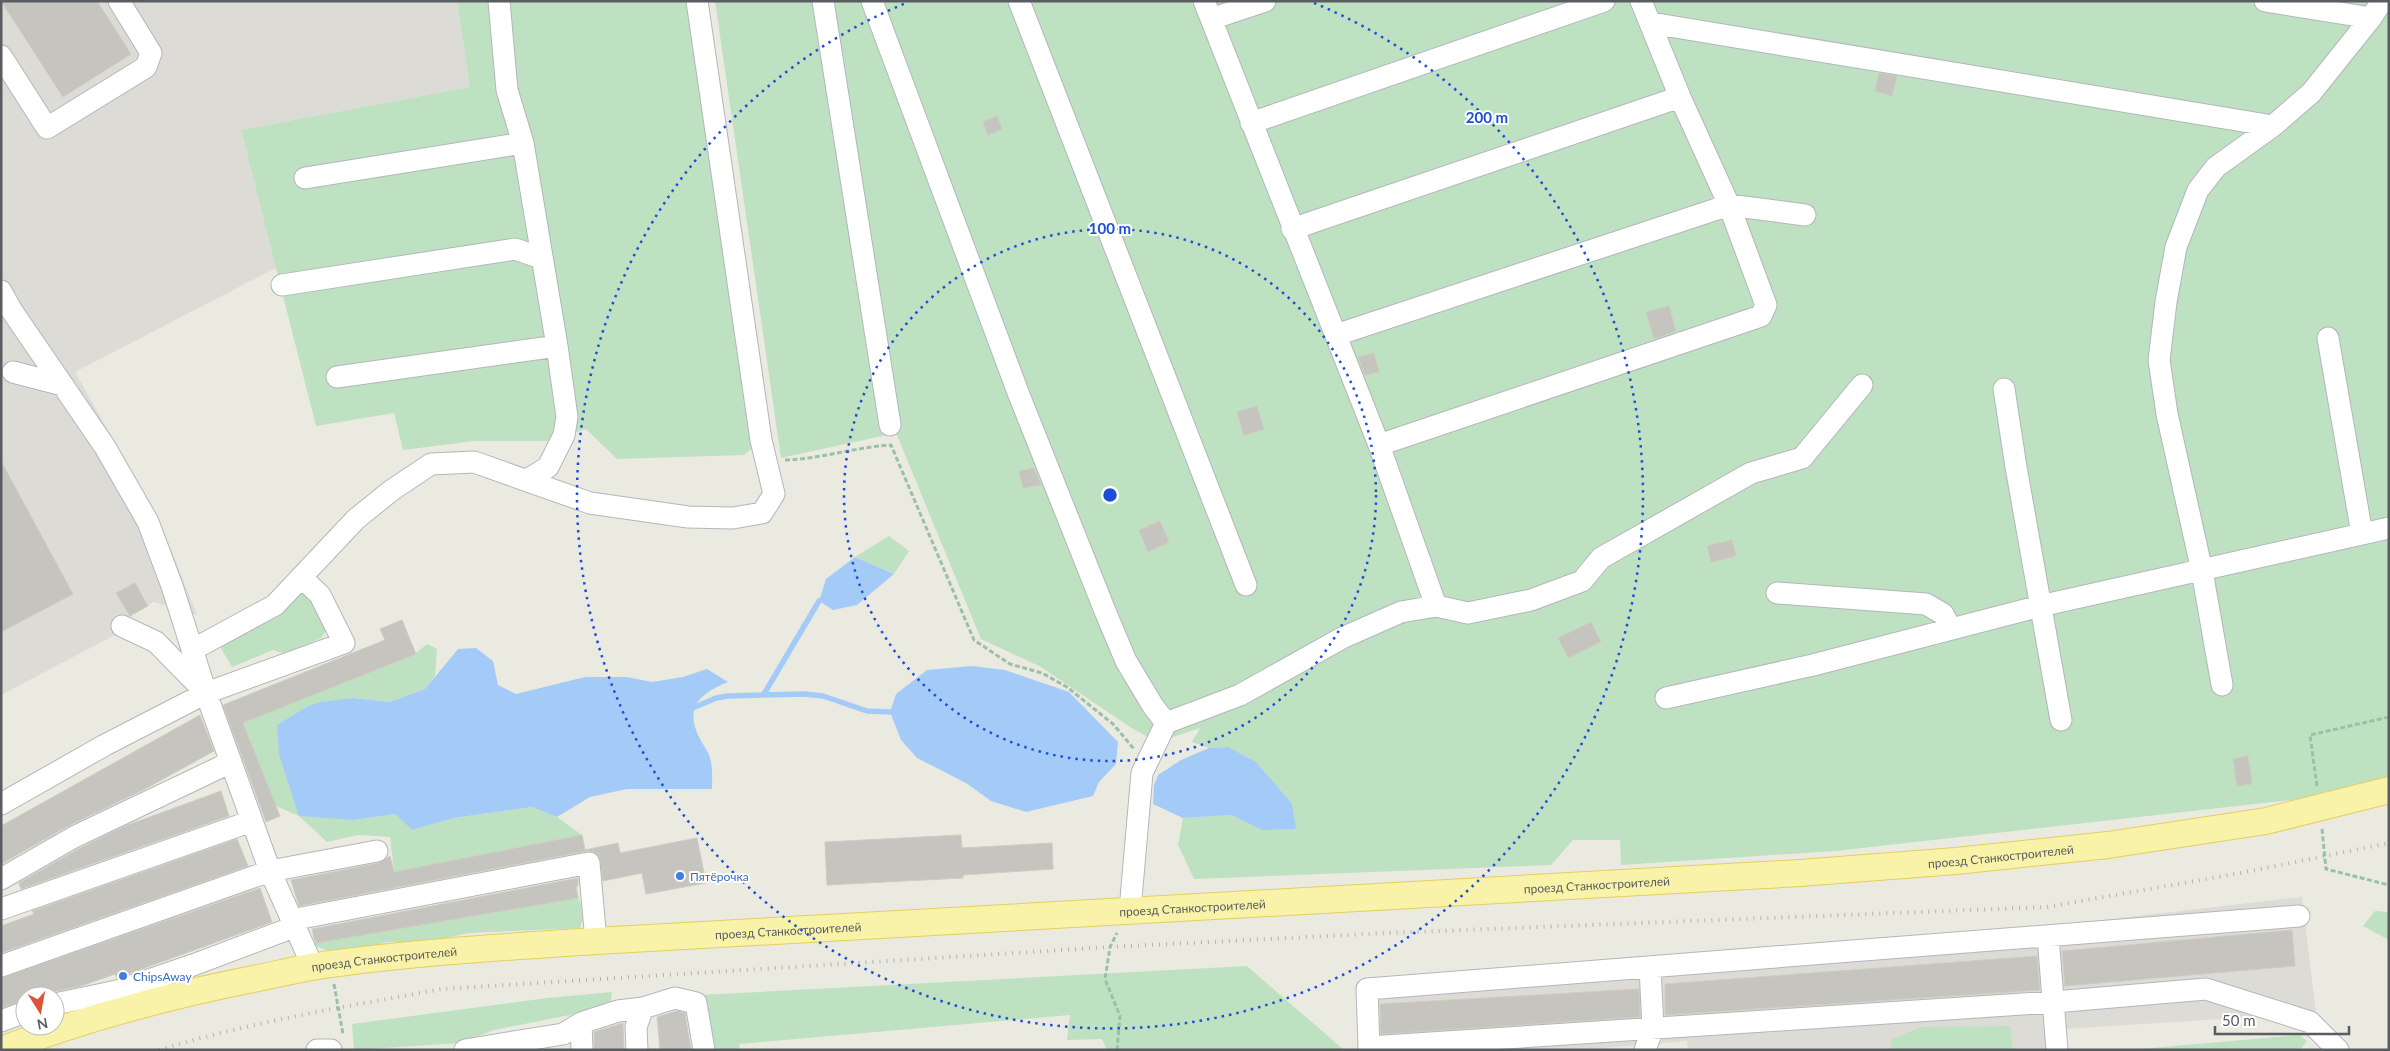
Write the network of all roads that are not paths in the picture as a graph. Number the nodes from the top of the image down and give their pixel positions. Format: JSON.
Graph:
{"nodes":[{"id":1,"x":119,"y":1,"type":"edge"},
{"id":2,"x":499,"y":1,"type":"edge"},
{"id":3,"x":697,"y":1,"type":"edge"},
{"id":4,"x":823,"y":1,"type":"edge"},
{"id":5,"x":872,"y":1,"type":"edge"},
{"id":6,"x":1019,"y":1,"type":"edge"},
{"id":7,"x":1265,"y":1,"type":"edge"},
{"id":8,"x":1604,"y":1,"type":"edge"},
{"id":9,"x":1641,"y":1,"type":"edge"},
{"id":10,"x":2265,"y":1,"type":"edge"},
{"id":11,"x":1207,"y":10,"type":"edge"},
{"id":12,"x":2376,"y":10,"type":"edge"},
{"id":13,"x":1651,"y":24,"type":"junction"},
{"id":14,"x":1,"y":56,"type":"edge"},
{"id":15,"x":1680,"y":97,"type":"junction"},
{"id":16,"x":1251,"y":123,"type":"junction"},
{"id":17,"x":2273,"y":126,"type":"junction"},
{"id":18,"x":523,"y":143,"type":"junction"},
{"id":19,"x":305,"y":178,"type":"dead end"},
{"id":20,"x":1729,"y":205,"type":"junction"},
{"id":21,"x":1805,"y":215,"type":"dead end"},
{"id":22,"x":1292,"y":229,"type":"junction"},
{"id":23,"x":541,"y":258,"type":"junction"},
{"id":24,"x":282,"y":285,"type":"dead end"},
{"id":25,"x":1,"y":291,"type":"edge"},
{"id":26,"x":1336,"y":335,"type":"junction"},
{"id":27,"x":2328,"y":338,"type":"dead end"},
{"id":28,"x":557,"y":346,"type":"junction"},
{"id":29,"x":13,"y":372,"type":"dead end"},
{"id":30,"x":336,"y":377,"type":"dead end"},
{"id":31,"x":63,"y":385,"type":"junction"},
{"id":32,"x":1862,"y":386,"type":"dead end"},
{"id":33,"x":2004,"y":390,"type":"dead end"},
{"id":34,"x":890,"y":425,"type":"dead end"},
{"id":35,"x":1379,"y":445,"type":"junction"},
{"id":36,"x":527,"y":480,"type":"junction"},
{"id":37,"x":2389,"y":528,"type":"edge"},
{"id":38,"x":2362,"y":534,"type":"junction"},
{"id":39,"x":2202,"y":571,"type":"junction"},
{"id":40,"x":301,"y":577,"type":"junction"},
{"id":41,"x":1246,"y":585,"type":"dead end"},
{"id":42,"x":1777,"y":593,"type":"dead end"},
{"id":43,"x":1436,"y":606,"type":"junction"},
{"id":44,"x":2040,"y":606,"type":"junction"},
{"id":45,"x":122,"y":626,"type":"dead end"},
{"id":46,"x":1951,"y":630,"type":"junction"},
{"id":47,"x":192,"y":650,"type":"junction"},
{"id":48,"x":2222,"y":686,"type":"dead end"},
{"id":49,"x":206,"y":693,"type":"junction"},
{"id":50,"x":1666,"y":698,"type":"dead end"},
{"id":51,"x":2061,"y":720,"type":"dead end"},
{"id":52,"x":1166,"y":723,"type":"junction"},
{"id":53,"x":231,"y":762,"type":"junction"},
{"id":54,"x":2389,"y":790,"type":"edge"},
{"id":55,"x":1,"y":804,"type":"edge"},
{"id":56,"x":252,"y":821,"type":"junction"},
{"id":57,"x":377,"y":851,"type":"dead end"},
{"id":58,"x":270,"y":871,"type":"junction"},
{"id":59,"x":1,"y":879,"type":"edge"},
{"id":60,"x":1,"y":884,"type":"edge"},
{"id":61,"x":6,"y":908,"type":"edge"},
{"id":62,"x":1130,"y":910,"type":"junction"},
{"id":63,"x":2299,"y":916,"type":"dead end"},
{"id":64,"x":292,"y":923,"type":"junction"},
{"id":65,"x":2048,"y":936,"type":"junction"},
{"id":66,"x":596,"y":941,"type":"junction"},
{"id":67,"x":193,"y":965,"type":"junction"},
{"id":68,"x":1,"y":966,"type":"edge"},
{"id":69,"x":1650,"y":967,"type":"junction"},
{"id":70,"x":323,"y":971,"type":"junction"},
{"id":71,"x":204,"y":989,"type":"junction"},
{"id":72,"x":65,"y":1002,"type":"edge"},
{"id":73,"x":2054,"y":1002,"type":"junction"},
{"id":74,"x":643,"y":1008,"type":"junction"},
{"id":75,"x":15,"y":1015,"type":"edge"},
{"id":76,"x":1,"y":1020,"type":"edge"},
{"id":77,"x":581,"y":1023,"type":"junction"},
{"id":78,"x":65,"y":1025,"type":"edge"},
{"id":79,"x":1653,"y":1028,"type":"junction"},
{"id":80,"x":31,"y":1036,"type":"edge"},
{"id":81,"x":338,"y":1046,"type":"edge"},
{"id":82,"x":1369,"y":1048,"type":"edge"},
{"id":83,"x":1,"y":1050,"type":"edge"},
{"id":84,"x":317,"y":1050,"type":"edge"},
{"id":85,"x":465,"y":1050,"type":"edge"},
{"id":86,"x":582,"y":1050,"type":"edge"},
{"id":87,"x":637,"y":1050,"type":"edge"},
{"id":88,"x":704,"y":1050,"type":"edge"},
{"id":89,"x":1645,"y":1050,"type":"edge"},
{"id":90,"x":2057,"y":1050,"type":"edge"},
{"id":91,"x":2338,"y":1050,"type":"edge"}],
"edges":[{"from":1,"to":14,"type":"street"},
{"from":2,"to":18,"type":"street"},
{"from":3,"to":36,"type":"street"},
{"from":4,"to":34,"type":"street"},
{"from":5,"to":52,"type":"street"},
{"from":6,"to":41,"type":"street"},
{"from":7,"to":11,"type":"street"},
{"from":8,"to":16,"type":"street"},
{"from":9,"to":13,"type":"street"},
{"from":10,"to":12,"type":"street"},
{"from":11,"to":16,"type":"street"},
{"from":12,"to":17,"type":"street"},
{"from":13,"to":15,"type":"street"},
{"from":13,"to":17,"type":"street"},
{"from":15,"to":20,"type":"street"},
{"from":15,"to":22,"type":"street"},
{"from":16,"to":22,"type":"street"},
{"from":17,"to":39,"type":"street"},
{"from":18,"to":19,"type":"street"},
{"from":18,"to":23,"type":"street"},
{"from":20,"to":21,"type":"street"},
{"from":20,"to":26,"type":"street"},
{"from":20,"to":35,"type":"street"},
{"from":22,"to":26,"type":"street"},
{"from":23,"to":24,"type":"street"},
{"from":23,"to":28,"type":"street"},
{"from":25,"to":31,"type":"street"},
{"from":26,"to":35,"type":"street"},
{"from":27,"to":38,"type":"street"},
{"from":28,"to":30,"type":"street"},
{"from":28,"to":36,"type":"street"},
{"from":29,"to":31,"type":"street"},
{"from":31,"to":47,"type":"street"},
{"from":32,"to":43,"type":"street"},
{"from":33,"to":44,"type":"street"},
{"from":35,"to":43,"type":"street"},
{"from":36,"to":40,"type":"street"},
{"from":37,"to":38,"type":"street"},
{"from":38,"to":39,"type":"street"},
{"from":39,"to":44,"type":"street"},
{"from":39,"to":48,"type":"street"},
{"from":40,"to":47,"type":"street"},
{"from":40,"to":49,"type":"street"},
{"from":42,"to":46,"type":"street"},
{"from":43,"to":52,"type":"street"},
{"from":44,"to":46,"type":"street"},
{"from":44,"to":51,"type":"street"},
{"from":45,"to":49,"type":"street"},
{"from":46,"to":50,"type":"street"},
{"from":47,"to":49,"type":"street"},
{"from":49,"to":53,"type":"street"},
{"from":49,"to":55,"type":"street"},
{"from":52,"to":62,"type":"street"},
{"from":53,"to":56,"type":"street"},
{"from":53,"to":59,"type":"street"},
{"from":54,"to":62,"type":"main road","name":"проезд Станкостроителей"},
{"from":56,"to":58,"type":"street"},
{"from":56,"to":61,"type":"street"},
{"from":57,"to":58,"type":"street"},
{"from":58,"to":64,"type":"street"},
{"from":58,"to":68,"type":"street"},
{"from":60,"to":61,"type":"street"},
{"from":62,"to":66,"type":"main road","name":"проезд Станкостроителей"},
{"from":63,"to":65,"type":"street"},
{"from":64,"to":66,"type":"street"},
{"from":64,"to":67,"type":"street"},
{"from":64,"to":70,"type":"street"},
{"from":65,"to":69,"type":"street"},
{"from":65,"to":73,"type":"street"},
{"from":66,"to":70,"type":"main road","name":"проезд Станкостроителей"},
{"from":67,"to":71,"type":"street"},
{"from":67,"to":72,"type":"street"},
{"from":69,"to":79,"type":"street"},
{"from":69,"to":82,"type":"street"},
{"from":70,"to":71,"type":"main road","name":"проезд Станкостроителей"},
{"from":71,"to":78,"type":"main road","name":"проезд Станкостроителей"},
{"from":73,"to":79,"type":"street"},
{"from":73,"to":90,"type":"street"},
{"from":73,"to":91,"type":"street"},
{"from":74,"to":77,"type":"street"},
{"from":74,"to":87,"type":"street"},
{"from":74,"to":88,"type":"street"},
{"from":75,"to":76,"type":"street"},
{"from":77,"to":85,"type":"street"},
{"from":77,"to":86,"type":"street"},
{"from":79,"to":82,"type":"street"},
{"from":79,"to":89,"type":"street"},
{"from":80,"to":83,"type":"main road","name":"проезд Станкостроителей"},
{"from":81,"to":84,"type":"street"}]}
